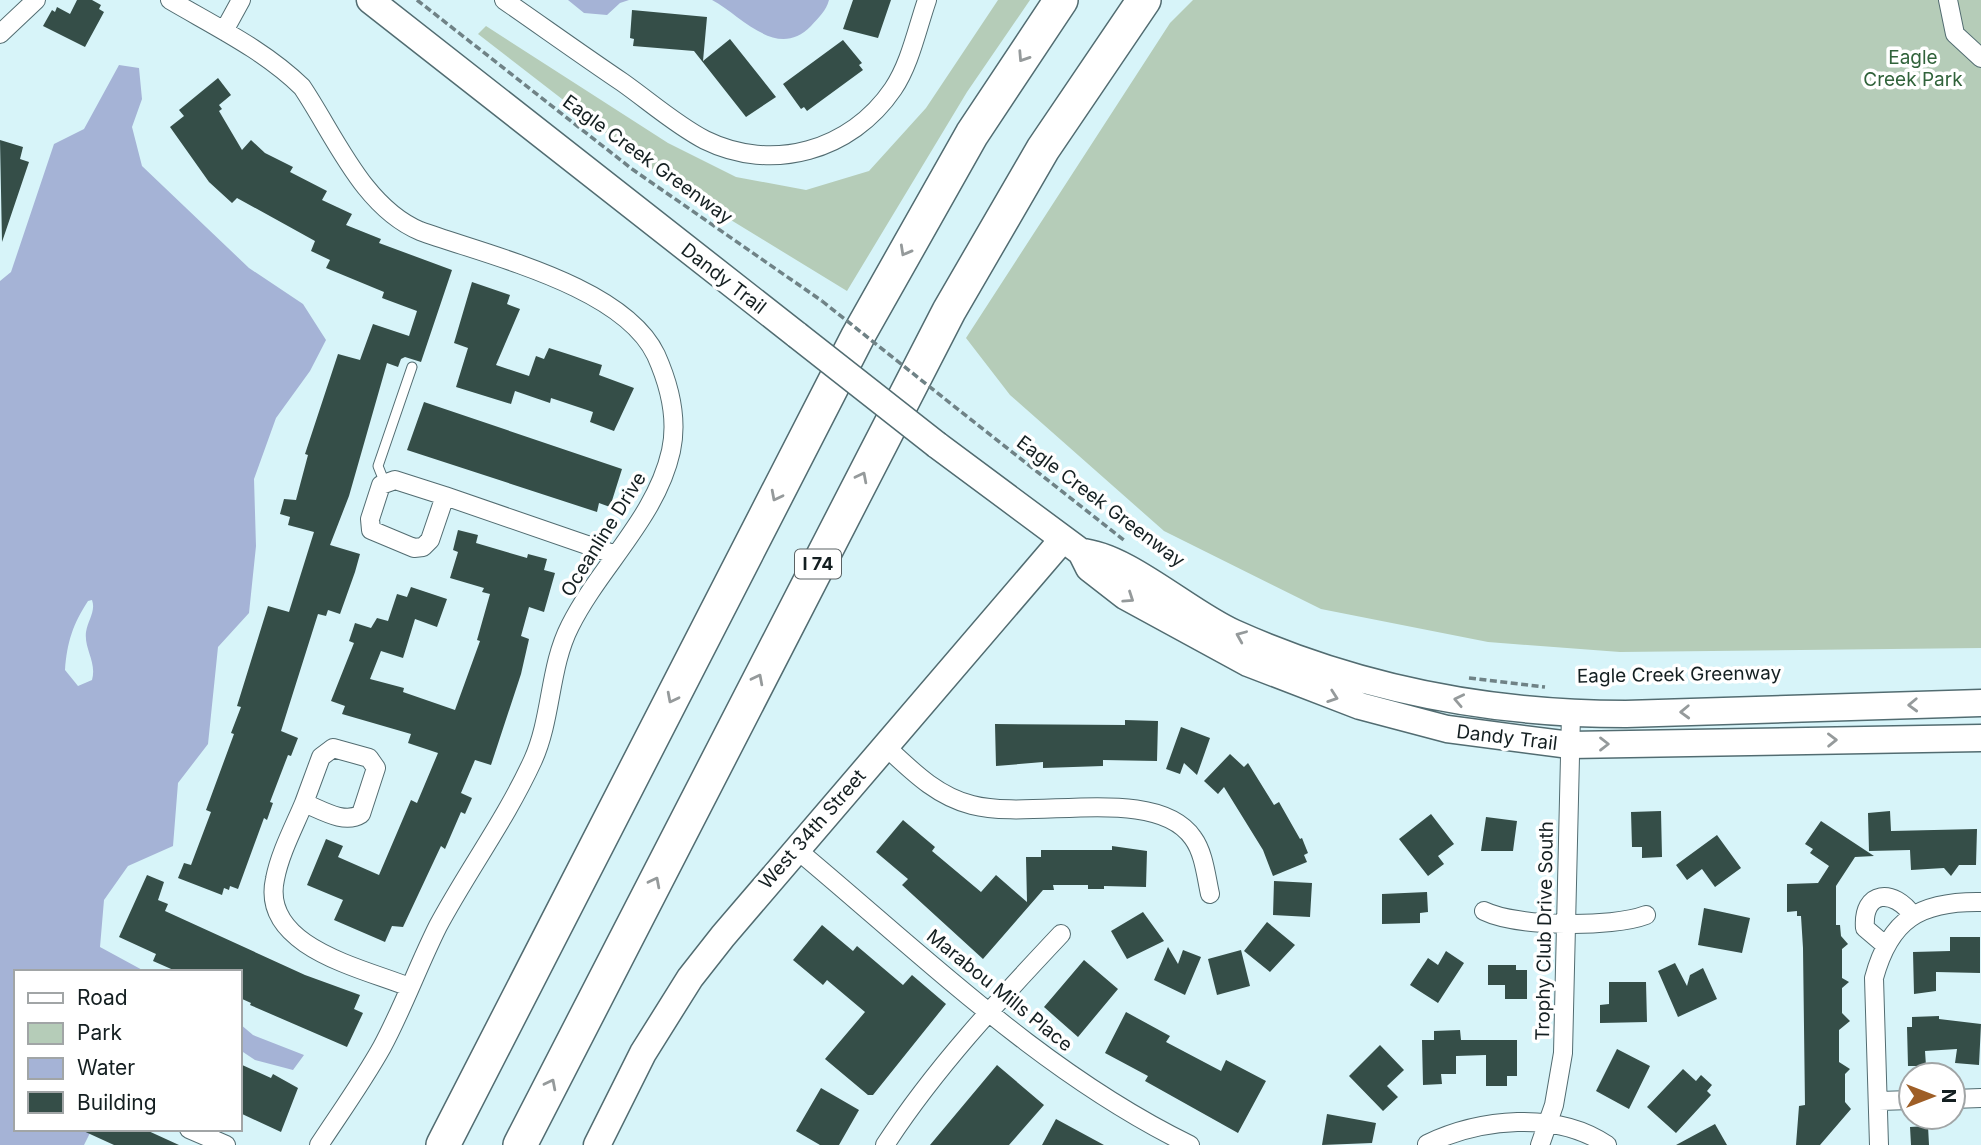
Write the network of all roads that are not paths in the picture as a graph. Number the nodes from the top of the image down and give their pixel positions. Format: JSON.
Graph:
{"nodes":[{"id":1,"x":36,"y":0,"type":"edge"},
{"id":2,"x":170,"y":0,"type":"edge"},
{"id":3,"x":241,"y":0,"type":"edge"},
{"id":4,"x":370,"y":0,"type":"edge"},
{"id":5,"x":504,"y":0,"type":"edge"},
{"id":6,"x":927,"y":0,"type":"edge"},
{"id":7,"x":1061,"y":0,"type":"edge"},
{"id":8,"x":1144,"y":0,"type":"edge"},
{"id":9,"x":1948,"y":0,"type":"edge"},
{"id":10,"x":224,"y":31,"type":"junction"},
{"id":11,"x":0,"y":34,"type":"edge"},
{"id":12,"x":1981,"y":58,"type":"edge"},
{"id":13,"x":412,"y":367,"type":"dead end"},
{"id":14,"x":384,"y":481,"type":"junction"},
{"id":15,"x":445,"y":496,"type":"junction"},
{"id":16,"x":1072,"y":545,"type":"junction"},
{"id":17,"x":616,"y":555,"type":"junction"},
{"id":18,"x":1981,"y":703,"type":"edge"},
{"id":19,"x":1571,"y":714,"type":"junction"},
{"id":20,"x":1981,"y":738,"type":"edge"},
{"id":21,"x":884,"y":745,"type":"junction"},
{"id":22,"x":1570,"y":745,"type":"junction"},
{"id":23,"x":304,"y":803,"type":"junction"},
{"id":24,"x":796,"y":849,"type":"junction"},
{"id":25,"x":1210,"y":894,"type":"dead end"},
{"id":26,"x":1981,"y":902,"type":"edge"},
{"id":27,"x":1484,"y":911,"type":"dead end"},
{"id":28,"x":1646,"y":915,"type":"dead end"},
{"id":29,"x":1913,"y":916,"type":"junction"},
{"id":30,"x":1564,"y":922,"type":"junction"},
{"id":31,"x":1061,"y":934,"type":"dead end"},
{"id":32,"x":1885,"y":945,"type":"junction"},
{"id":33,"x":409,"y":987,"type":"junction"},
{"id":34,"x":989,"y":1010,"type":"junction"},
{"id":35,"x":1897,"y":1100,"type":"edge"},
{"id":36,"x":1879,"y":1101,"type":"junction"},
{"id":37,"x":1547,"y":1125,"type":"junction"},
{"id":38,"x":197,"y":1137,"type":"edge"},
{"id":39,"x":1427,"y":1144,"type":"edge"},
{"id":40,"x":226,"y":1145,"type":"edge"},
{"id":41,"x":319,"y":1145,"type":"edge"},
{"id":42,"x":443,"y":1145,"type":"edge"},
{"id":43,"x":520,"y":1145,"type":"edge"},
{"id":44,"x":597,"y":1145,"type":"edge"},
{"id":45,"x":885,"y":1145,"type":"edge"},
{"id":46,"x":1190,"y":1145,"type":"edge"},
{"id":47,"x":1540,"y":1145,"type":"edge"},
{"id":48,"x":1607,"y":1145,"type":"edge"},
{"id":49,"x":1879,"y":1145,"type":"edge"}],
"edges":[{"from":1,"to":11,"type":"street"},
{"from":2,"to":10,"type":"street","name":"Oceanline Drive"},
{"from":3,"to":10,"type":"street"},
{"from":4,"to":16,"type":"main road","name":"Dandy Trail","bridge":true},
{"from":5,"to":6,"type":"street"},
{"from":7,"to":42,"type":"highway","one_way":true},
{"from":43,"to":8,"type":"highway","number":"I 74","one_way":true},
{"from":9,"to":12,"type":"street"},
{"from":10,"to":17,"type":"street","name":"Oceanline Drive"},
{"from":13,"to":14,"type":"lane"},
{"from":14,"to":15,"type":"street"},
{"from":14,"to":15,"type":"street"},
{"from":15,"to":17,"type":"street"},
{"from":19,"to":16,"type":"main road","name":"Dandy Trail","one_way":true},
{"from":16,"to":21,"type":"main road","name":"West 34th Street"},
{"from":16,"to":22,"type":"main road","name":"Dandy Trail","one_way":true},
{"from":17,"to":33,"type":"street","name":"Oceanline Drive"},
{"from":18,"to":19,"type":"main road","name":"Dandy Trail","one_way":true},
{"from":19,"to":22,"type":"street","name":"Trophy Club Drive South"},
{"from":22,"to":20,"type":"main road","name":"Dandy Trail","one_way":true},
{"from":21,"to":24,"type":"main road","name":"West 34th Street"},
{"from":21,"to":25,"type":"street"},
{"from":22,"to":30,"type":"street","name":"Trophy Club Drive South"},
{"from":23,"to":23,"type":"street"},
{"from":23,"to":33,"type":"street"},
{"from":24,"to":34,"type":"street","name":"Marabou Mills Place"},
{"from":24,"to":44,"type":"main road","name":"West 34th Street"},
{"from":26,"to":29,"type":"street"},
{"from":27,"to":30,"type":"street"},
{"from":28,"to":30,"type":"street"},
{"from":29,"to":32,"type":"street"},
{"from":29,"to":32,"type":"street"},
{"from":30,"to":37,"type":"street","name":"Trophy Club Drive South"},
{"from":31,"to":34,"type":"street"},
{"from":32,"to":36,"type":"street"},
{"from":33,"to":41,"type":"street","name":"Oceanline Drive"},
{"from":34,"to":45,"type":"street"},
{"from":34,"to":46,"type":"street","name":"Marabou Mills Place"},
{"from":35,"to":36,"type":"street"},
{"from":36,"to":49,"type":"street"},
{"from":37,"to":39,"type":"street"},
{"from":37,"to":47,"type":"street","name":"Trophy Club Drive South"},
{"from":37,"to":48,"type":"street"},
{"from":38,"to":40,"type":"street"}]}
